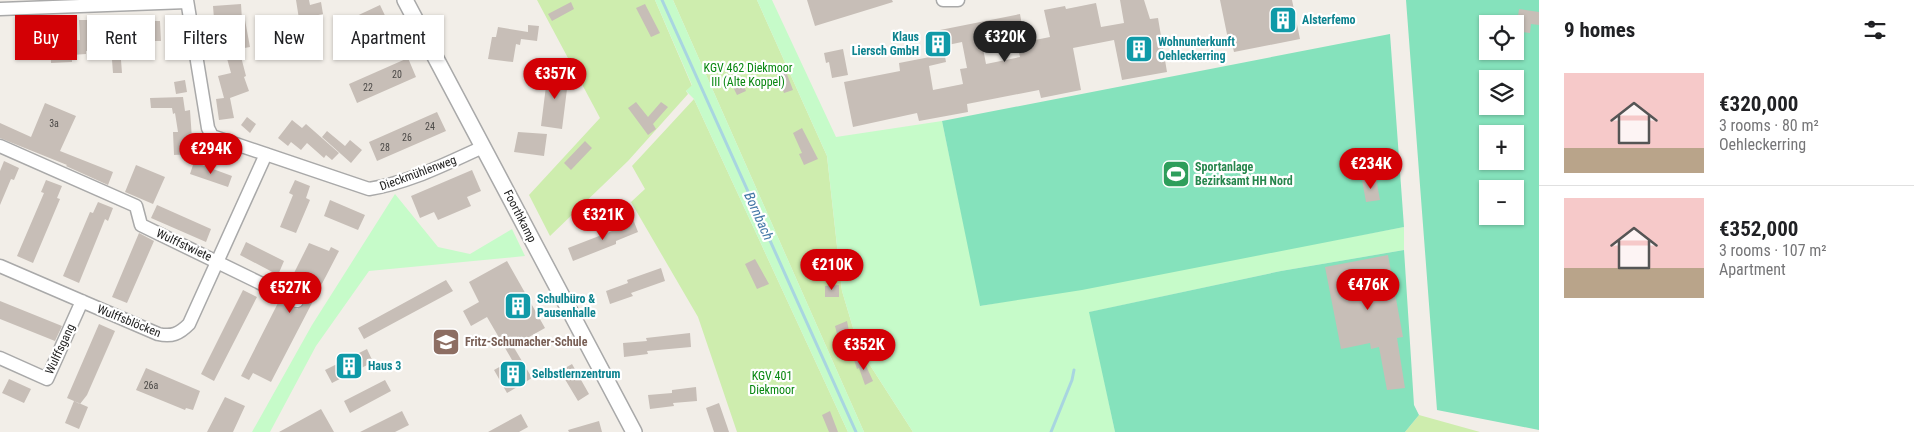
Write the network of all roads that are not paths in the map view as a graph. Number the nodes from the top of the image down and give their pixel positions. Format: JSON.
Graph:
{"nodes":[{"id":1,"x":405,"y":0,"type":"edge"},
{"id":2,"x":943,"y":0,"type":"edge"},
{"id":3,"x":958,"y":0,"type":"edge"},
{"id":4,"x":187,"y":1,"type":"edge"},
{"id":5,"x":0,"y":9,"type":"edge"},
{"id":6,"x":0,"y":146,"type":"edge"},
{"id":7,"x":483,"y":147,"type":"junction"},
{"id":8,"x":266,"y":154,"type":"junction"},
{"id":9,"x":218,"y":261,"type":"junction"},
{"id":10,"x":0,"y":266,"type":"edge"},
{"id":11,"x":82,"y":301,"type":"junction"},
{"id":12,"x":297,"y":301,"type":"dead end"},
{"id":13,"x":0,"y":358,"type":"edge"},
{"id":14,"x":634,"y":432,"type":"edge"}],
"edges":[{"from":1,"to":7,"type":"street","name":"Foorthkamp"},
{"from":2,"to":3,"type":"street"},
{"from":4,"to":5,"type":"street"},
{"from":4,"to":8,"type":"street","name":"Dieckmühlenweg"},
{"from":6,"to":9,"type":"street","name":"Wulffstwiete"},
{"from":7,"to":8,"type":"street","name":"Dieckmühlenweg"},
{"from":7,"to":14,"type":"street","name":"Foorthkamp"},
{"from":8,"to":9,"type":"street","name":"Wulffsblöcken"},
{"from":9,"to":11,"type":"street","name":"Wulffsblöcken"},
{"from":9,"to":12,"type":"street","name":"Wulffstwiete"},
{"from":10,"to":11,"type":"street","name":"Wulffsblöcken"},
{"from":11,"to":13,"type":"street","name":"Wulffsgang"}]}
